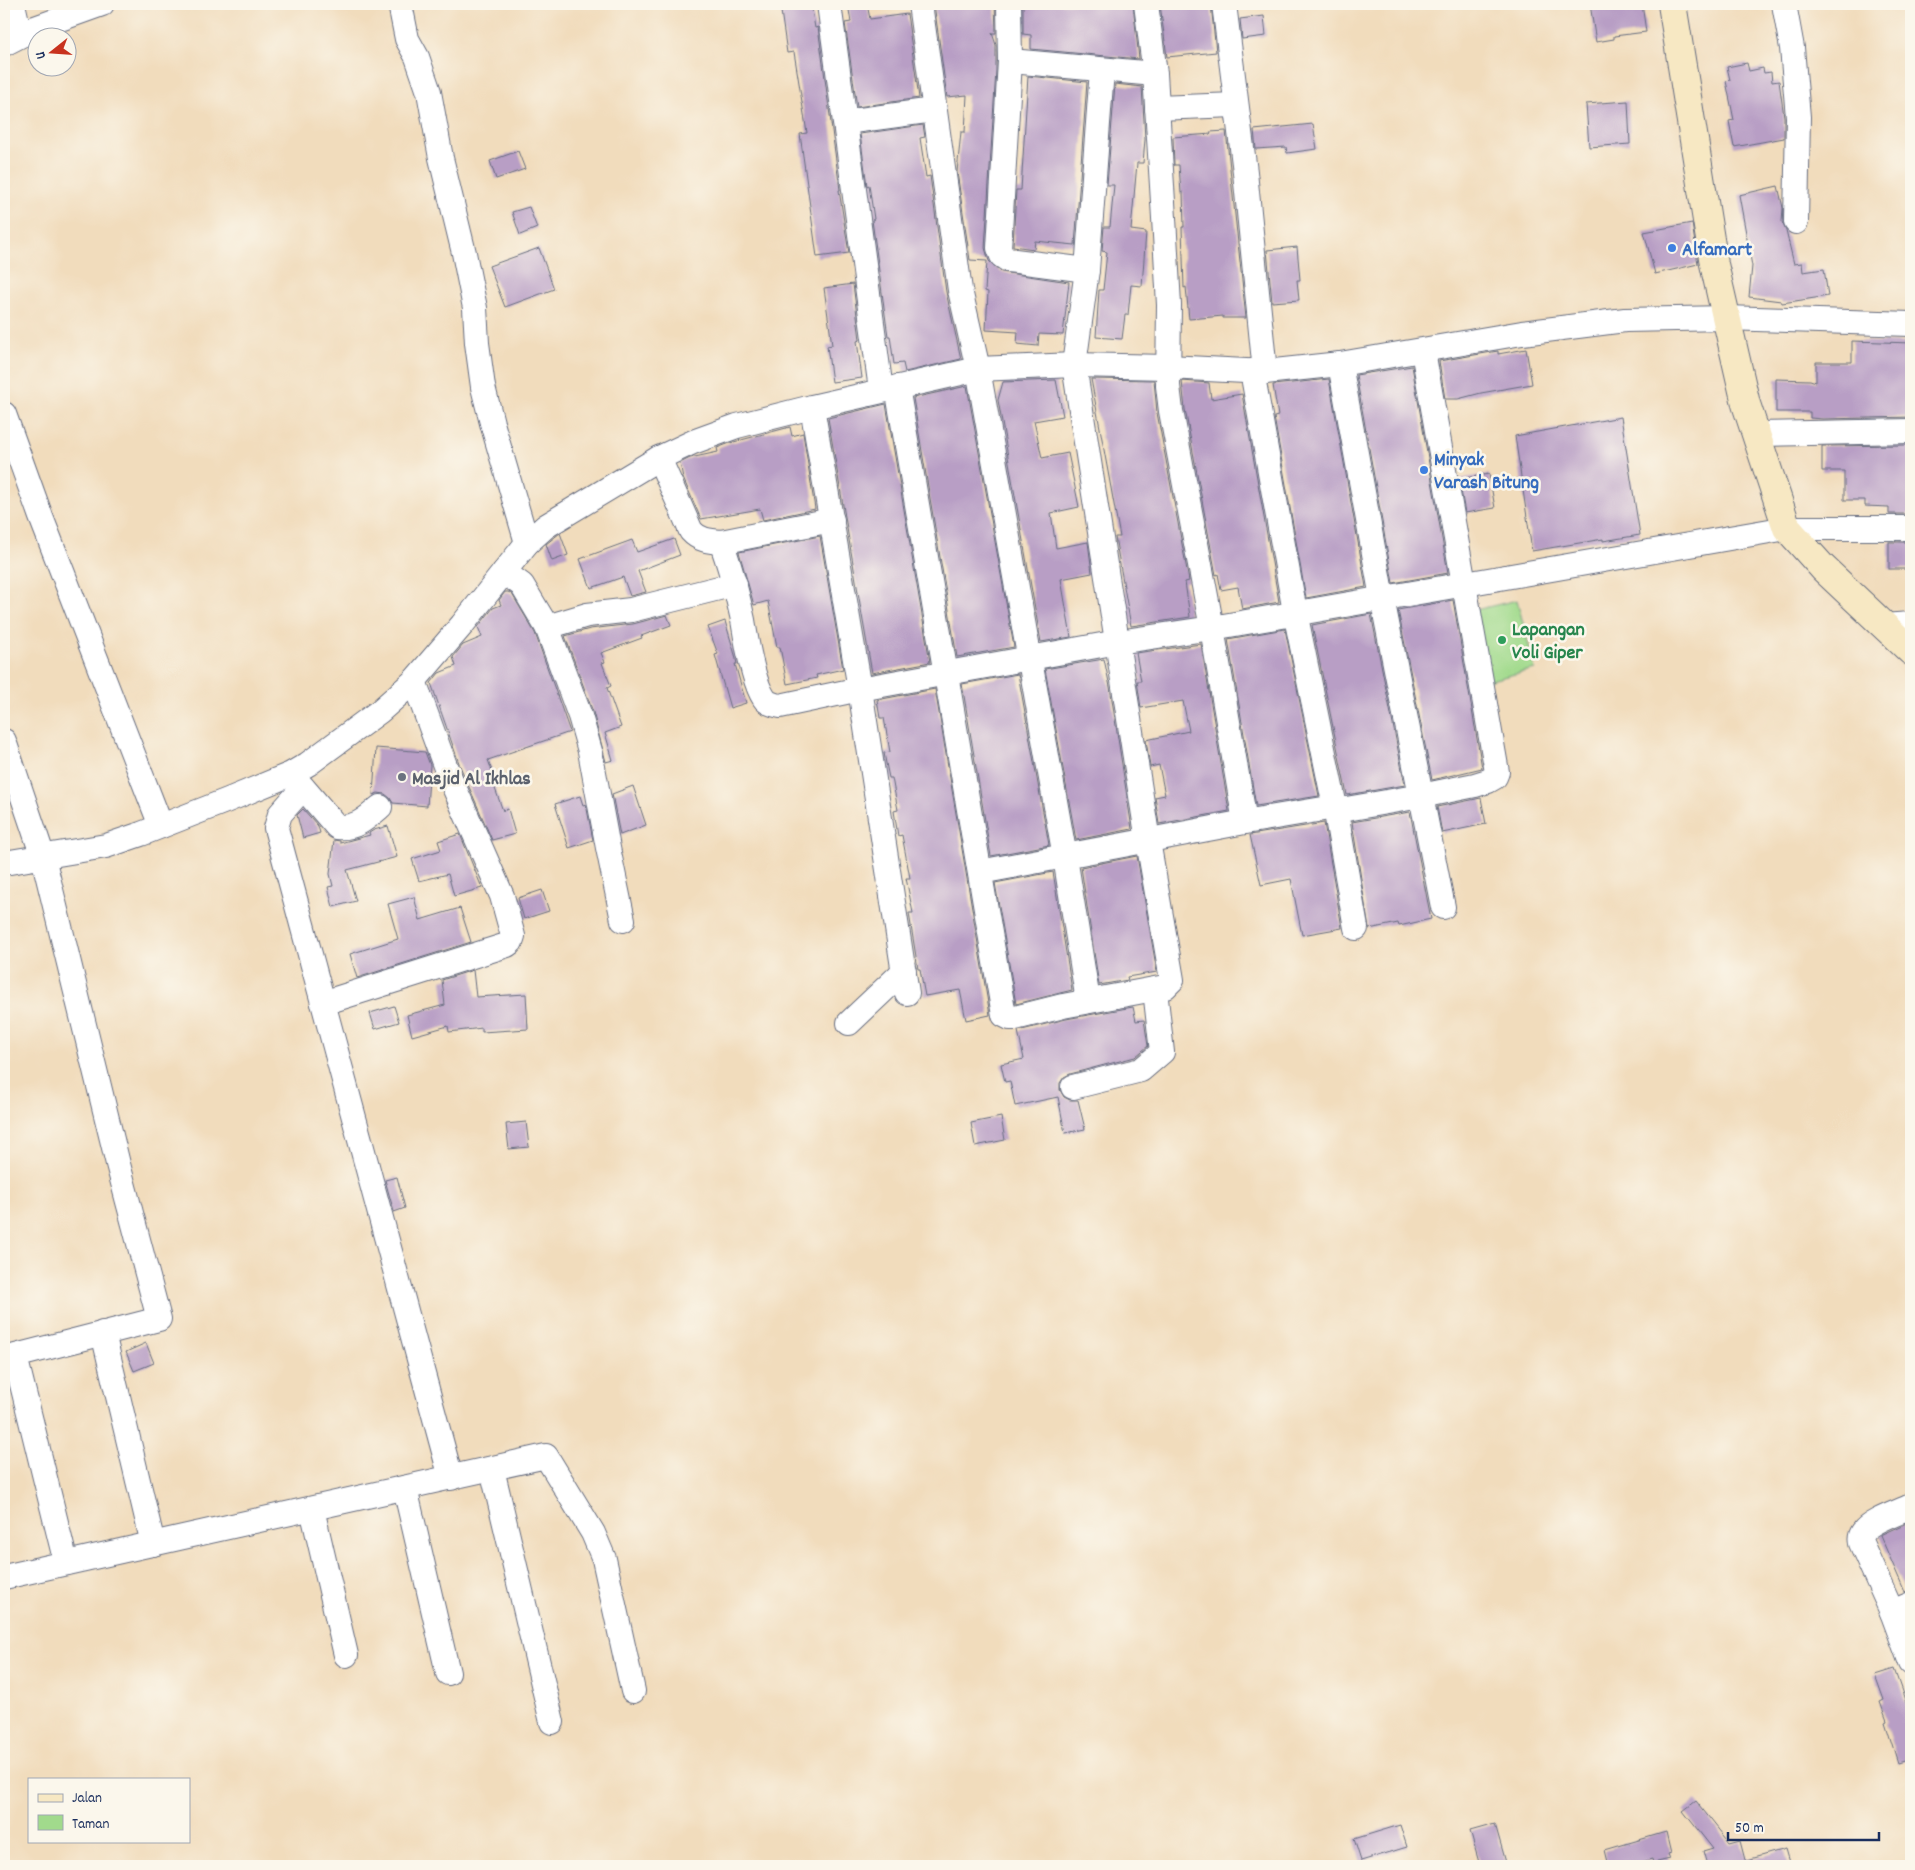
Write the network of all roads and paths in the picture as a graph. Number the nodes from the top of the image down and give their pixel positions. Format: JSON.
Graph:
{"nodes":[{"id":1,"x":12,"y":4,"type":"edge"},
{"id":2,"x":102,"y":4,"type":"edge"},
{"id":3,"x":400,"y":4,"type":"edge"},
{"id":4,"x":829,"y":4,"type":"edge"},
{"id":5,"x":920,"y":4,"type":"edge"},
{"id":6,"x":1009,"y":4,"type":"edge"},
{"id":7,"x":1146,"y":4,"type":"edge"},
{"id":8,"x":1224,"y":4,"type":"edge"},
{"id":9,"x":1672,"y":4,"type":"edge"},
{"id":10,"x":1784,"y":4,"type":"edge"},
{"id":11,"x":12,"y":40,"type":"edge"},
{"id":12,"x":1010,"y":61,"type":"junction"},
{"id":13,"x":1102,"y":70,"type":"junction"},
{"id":14,"x":1155,"y":74,"type":"junction"},
{"id":15,"x":1235,"y":105,"type":"junction"},
{"id":16,"x":1157,"y":108,"type":"junction"},
{"id":17,"x":934,"y":110,"type":"junction"},
{"id":18,"x":845,"y":122,"type":"junction"},
{"id":19,"x":1796,"y":222,"type":"dead end"},
{"id":20,"x":1087,"y":270,"type":"junction"},
{"id":21,"x":1726,"y":318,"type":"junction"},
{"id":22,"x":1911,"y":324,"type":"edge"},
{"id":23,"x":1423,"y":351,"type":"junction"},
{"id":24,"x":1340,"y":364,"type":"junction"},
{"id":25,"x":1074,"y":365,"type":"junction"},
{"id":26,"x":1168,"y":367,"type":"junction"},
{"id":27,"x":978,"y":370,"type":"junction"},
{"id":28,"x":1258,"y":371,"type":"junction"},
{"id":29,"x":889,"y":388,"type":"junction"},
{"id":30,"x":812,"y":407,"type":"junction"},
{"id":31,"x":4,"y":414,"type":"edge"},
{"id":32,"x":1911,"y":431,"type":"edge"},
{"id":33,"x":1756,"y":434,"type":"junction"},
{"id":34,"x":659,"y":458,"type":"junction"},
{"id":35,"x":832,"y":520,"type":"junction"},
{"id":36,"x":1787,"y":528,"type":"junction"},
{"id":37,"x":1911,"y":528,"type":"edge"},
{"id":38,"x":721,"y":542,"type":"junction"},
{"id":39,"x":527,"y":543,"type":"junction"},
{"id":40,"x":504,"y":572,"type":"junction"},
{"id":41,"x":735,"y":584,"type":"junction"},
{"id":42,"x":1464,"y":584,"type":"junction"},
{"id":43,"x":1382,"y":598,"type":"junction"},
{"id":44,"x":1295,"y":612,"type":"junction"},
{"id":45,"x":1911,"y":624,"type":"edge"},
{"id":46,"x":1883,"y":626,"type":"junction"},
{"id":47,"x":547,"y":627,"type":"junction"},
{"id":48,"x":1212,"y":628,"type":"junction"},
{"id":49,"x":1118,"y":642,"type":"junction"},
{"id":50,"x":1911,"y":651,"type":"edge"},
{"id":51,"x":1030,"y":658,"type":"junction"},
{"id":52,"x":946,"y":673,"type":"junction"},
{"id":53,"x":414,"y":680,"type":"junction"},
{"id":54,"x":860,"y":688,"type":"junction"},
{"id":55,"x":4,"y":742,"type":"edge"},
{"id":56,"x":297,"y":781,"type":"junction"},
{"id":57,"x":1421,"y":796,"type":"junction"},
{"id":58,"x":380,"y":807,"type":"dead end"},
{"id":59,"x":1335,"y":809,"type":"junction"},
{"id":60,"x":1245,"y":822,"type":"junction"},
{"id":61,"x":161,"y":826,"type":"junction"},
{"id":62,"x":1148,"y":841,"type":"junction"},
{"id":63,"x":43,"y":857,"type":"junction"},
{"id":64,"x":1064,"y":857,"type":"junction"},
{"id":65,"x":4,"y":863,"type":"edge"},
{"id":66,"x":980,"y":872,"type":"junction"},
{"id":67,"x":1443,"y":908,"type":"dead end"},
{"id":68,"x":623,"y":920,"type":"dead end"},
{"id":69,"x":1356,"y":928,"type":"dead end"},
{"id":70,"x":1155,"y":990,"type":"junction"},
{"id":71,"x":1088,"y":1001,"type":"junction"},
{"id":72,"x":323,"y":1003,"type":"junction"},
{"id":73,"x":849,"y":1023,"type":"dead end"},
{"id":74,"x":1073,"y":1087,"type":"dead end"},
{"id":75,"x":103,"y":1333,"type":"junction"},
{"id":76,"x":492,"y":1469,"type":"junction"},
{"id":77,"x":451,"y":1478,"type":"junction"},
{"id":78,"x":405,"y":1488,"type":"junction"},
{"id":79,"x":1911,"y":1506,"type":"edge"},
{"id":80,"x":312,"y":1509,"type":"junction"},
{"id":81,"x":153,"y":1544,"type":"junction"},
{"id":82,"x":66,"y":1563,"type":"junction"},
{"id":83,"x":4,"y":1577,"type":"edge"},
{"id":84,"x":1902,"y":1608,"type":"edge"},
{"id":85,"x":346,"y":1655,"type":"dead end"},
{"id":86,"x":1911,"y":1663,"type":"edge"},
{"id":87,"x":448,"y":1672,"type":"dead end"},
{"id":88,"x":633,"y":1691,"type":"dead end"},
{"id":89,"x":552,"y":1722,"type":"dead end"}],
"edges":[{"from":1,"to":11,"type":"street"},
{"from":2,"to":11,"type":"street"},
{"from":3,"to":39,"type":"street"},
{"from":4,"to":18,"type":"street"},
{"from":5,"to":17,"type":"street"},
{"from":6,"to":12,"type":"street"},
{"from":7,"to":14,"type":"street"},
{"from":8,"to":15,"type":"street"},
{"from":9,"to":21,"type":"street"},
{"from":10,"to":19,"type":"street"},
{"from":12,"to":13,"type":"street"},
{"from":12,"to":20,"type":"street"},
{"from":13,"to":14,"type":"street"},
{"from":13,"to":20,"type":"street"},
{"from":14,"to":16,"type":"street"},
{"from":15,"to":16,"type":"street"},
{"from":15,"to":28,"type":"street"},
{"from":16,"to":26,"type":"street"},
{"from":17,"to":18,"type":"street"},
{"from":17,"to":27,"type":"street"},
{"from":18,"to":29,"type":"street"},
{"from":20,"to":25,"type":"street"},
{"from":21,"to":22,"type":"street"},
{"from":21,"to":23,"type":"street"},
{"from":21,"to":33,"type":"street"},
{"from":23,"to":24,"type":"street"},
{"from":23,"to":42,"type":"street"},
{"from":24,"to":28,"type":"street"},
{"from":24,"to":43,"type":"street"},
{"from":25,"to":26,"type":"street"},
{"from":25,"to":27,"type":"street"},
{"from":25,"to":49,"type":"street"},
{"from":26,"to":28,"type":"street"},
{"from":26,"to":48,"type":"street"},
{"from":27,"to":29,"type":"street"},
{"from":27,"to":51,"type":"street"},
{"from":28,"to":44,"type":"street"},
{"from":29,"to":30,"type":"street"},
{"from":29,"to":52,"type":"street"},
{"from":30,"to":34,"type":"street"},
{"from":30,"to":35,"type":"street"},
{"from":31,"to":61,"type":"street"},
{"from":32,"to":33,"type":"street"},
{"from":33,"to":36,"type":"street"},
{"from":34,"to":38,"type":"street"},
{"from":34,"to":39,"type":"street"},
{"from":35,"to":38,"type":"street"},
{"from":35,"to":54,"type":"street"},
{"from":36,"to":37,"type":"street"},
{"from":36,"to":42,"type":"street"},
{"from":36,"to":46,"type":"street"},
{"from":38,"to":41,"type":"street"},
{"from":39,"to":40,"type":"street"},
{"from":40,"to":47,"type":"street"},
{"from":40,"to":53,"type":"street"},
{"from":41,"to":47,"type":"street"},
{"from":41,"to":54,"type":"street"},
{"from":42,"to":43,"type":"street"},
{"from":42,"to":57,"type":"street"},
{"from":43,"to":44,"type":"street"},
{"from":43,"to":57,"type":"street"},
{"from":44,"to":48,"type":"street"},
{"from":44,"to":59,"type":"street"},
{"from":45,"to":46,"type":"street"},
{"from":46,"to":50,"type":"street"},
{"from":47,"to":68,"type":"street"},
{"from":48,"to":49,"type":"street"},
{"from":48,"to":60,"type":"street"},
{"from":49,"to":51,"type":"street"},
{"from":49,"to":62,"type":"street"},
{"from":51,"to":52,"type":"street"},
{"from":51,"to":64,"type":"street"},
{"from":52,"to":54,"type":"street"},
{"from":52,"to":66,"type":"street"},
{"from":53,"to":56,"type":"street"},
{"from":53,"to":72,"type":"street"},
{"from":54,"to":73,"type":"street"},
{"from":55,"to":63,"type":"street"},
{"from":56,"to":58,"type":"street"},
{"from":56,"to":61,"type":"street"},
{"from":56,"to":72,"type":"street"},
{"from":57,"to":59,"type":"street"},
{"from":57,"to":67,"type":"street"},
{"from":59,"to":60,"type":"street"},
{"from":59,"to":69,"type":"street"},
{"from":60,"to":62,"type":"street"},
{"from":61,"to":63,"type":"street"},
{"from":62,"to":64,"type":"street"},
{"from":62,"to":70,"type":"street"},
{"from":63,"to":65,"type":"street"},
{"from":63,"to":75,"type":"street"},
{"from":64,"to":66,"type":"street"},
{"from":64,"to":71,"type":"street"},
{"from":66,"to":71,"type":"street"},
{"from":70,"to":71,"type":"street"},
{"from":70,"to":74,"type":"street"},
{"from":72,"to":77,"type":"street"},
{"from":75,"to":81,"type":"street"},
{"from":75,"to":82,"type":"street"},
{"from":76,"to":77,"type":"street"},
{"from":76,"to":88,"type":"street"},
{"from":76,"to":89,"type":"street"},
{"from":77,"to":78,"type":"street"},
{"from":78,"to":80,"type":"street"},
{"from":78,"to":87,"type":"street"},
{"from":79,"to":84,"type":"street"},
{"from":80,"to":81,"type":"street"},
{"from":80,"to":85,"type":"street"},
{"from":81,"to":82,"type":"street"},
{"from":82,"to":83,"type":"street"},
{"from":84,"to":86,"type":"street"}]}
